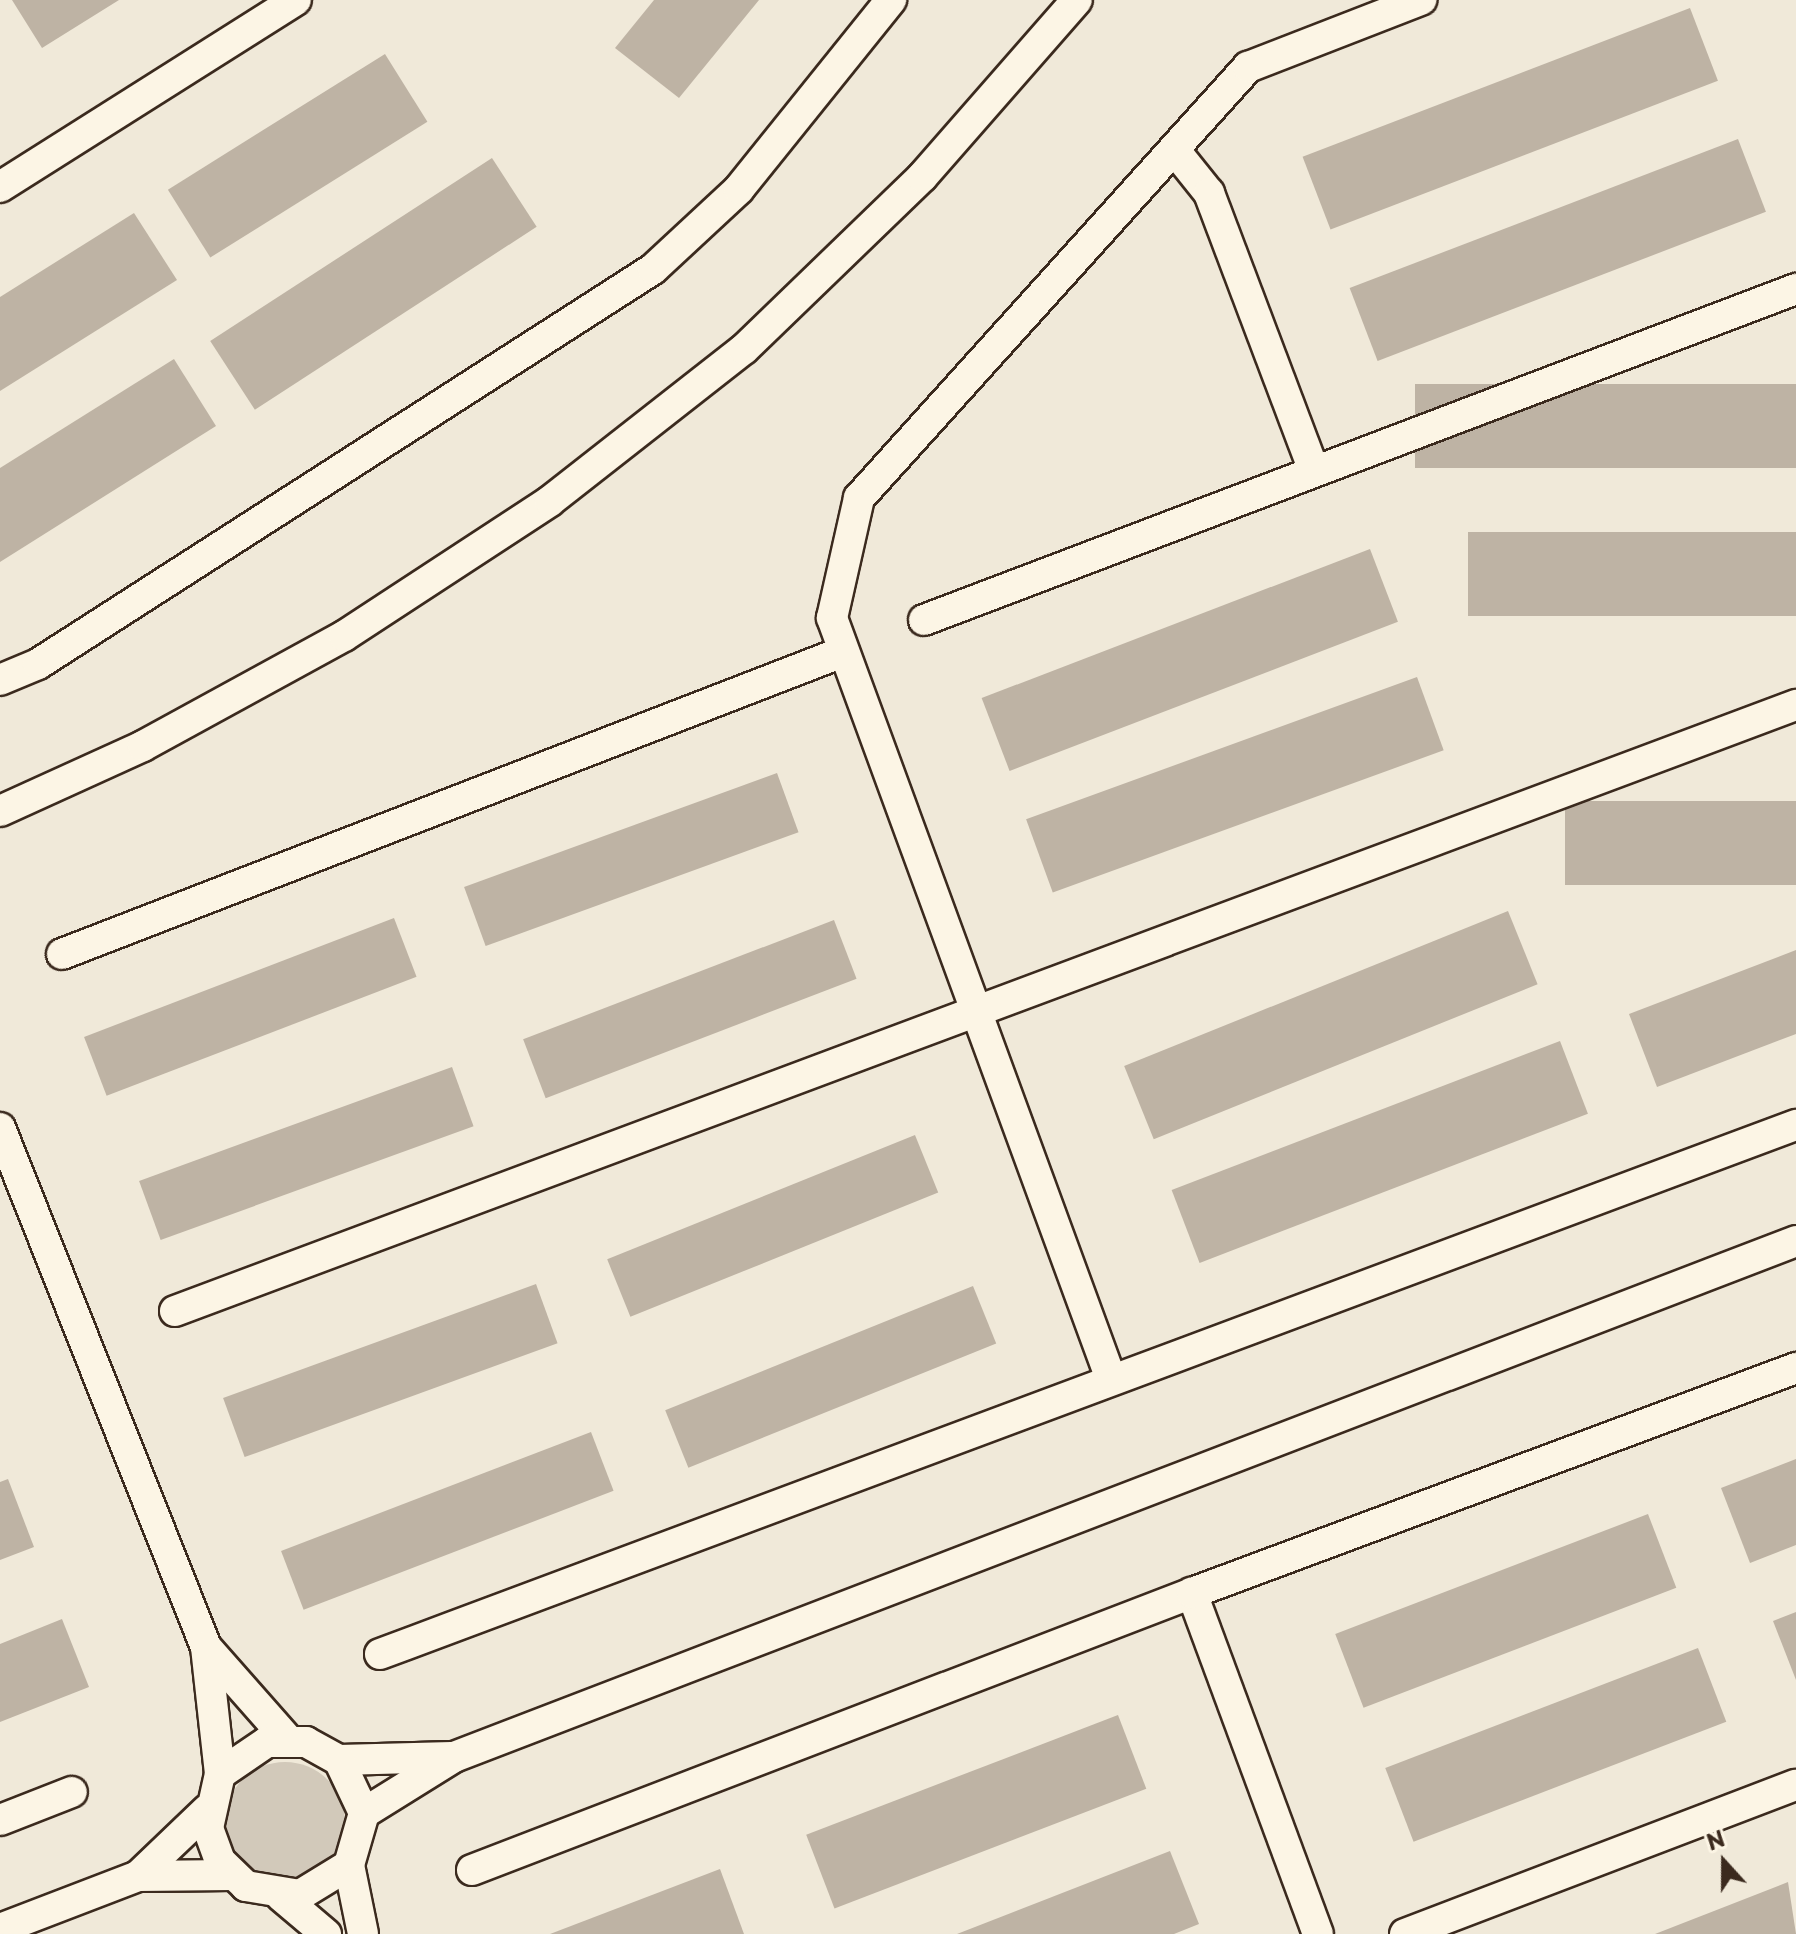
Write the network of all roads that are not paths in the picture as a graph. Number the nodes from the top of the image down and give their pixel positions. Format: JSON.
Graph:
{"nodes":[{"id":1,"x":296,"y":0,"type":"edge"},
{"id":2,"x":891,"y":0,"type":"edge"},
{"id":3,"x":1077,"y":0,"type":"edge"},
{"id":4,"x":1421,"y":0,"type":"edge"},
{"id":5,"x":1177,"y":153,"type":"junction"},
{"id":6,"x":0,"y":187,"type":"edge"},
{"id":7,"x":1796,"y":289,"type":"edge"},
{"id":8,"x":1313,"y":468,"type":"junction"},
{"id":9,"x":924,"y":620,"type":"dead end"},
{"id":10,"x":840,"y":653,"type":"junction"},
{"id":11,"x":0,"y":680,"type":"edge"},
{"id":12,"x":1796,"y":705,"type":"edge"},
{"id":13,"x":0,"y":811,"type":"edge"},
{"id":14,"x":62,"y":954,"type":"dead end"},
{"id":15,"x":982,"y":1012,"type":"junction"},
{"id":16,"x":1796,"y":1125,"type":"edge"},
{"id":17,"x":0,"y":1128,"type":"edge"},
{"id":18,"x":1796,"y":1241,"type":"edge"},
{"id":19,"x":175,"y":1311,"type":"dead end"},
{"id":20,"x":1796,"y":1368,"type":"edge"},
{"id":21,"x":1111,"y":1379,"type":"junction"},
{"id":22,"x":1192,"y":1593,"type":"junction"},
{"id":23,"x":206,"y":1647,"type":"junction"},
{"id":24,"x":380,"y":1654,"type":"dead end"},
{"id":25,"x":287,"y":1739,"type":"junction"},
{"id":26,"x":454,"y":1757,"type":"junction"},
{"id":27,"x":339,"y":1760,"type":"junction"},
{"id":28,"x":220,"y":1774,"type":"junction"},
{"id":29,"x":1796,"y":1785,"type":"edge"},
{"id":30,"x":72,"y":1792,"type":"dead end"},
{"id":31,"x":207,"y":1810,"type":"junction"},
{"id":32,"x":364,"y":1813,"type":"junction"},
{"id":33,"x":0,"y":1820,"type":"edge"},
{"id":34,"x":349,"y":1865,"type":"junction"},
{"id":35,"x":472,"y":1870,"type":"dead end"},
{"id":36,"x":232,"y":1875,"type":"junction"},
{"id":37,"x":138,"y":1876,"type":"junction"},
{"id":38,"x":281,"y":1896,"type":"junction"},
{"id":39,"x":0,"y":1929,"type":"edge"},
{"id":40,"x":326,"y":1934,"type":"edge"},
{"id":41,"x":363,"y":1934,"type":"edge"},
{"id":42,"x":1318,"y":1934,"type":"edge"},
{"id":43,"x":1405,"y":1934,"type":"edge"}],
"edges":[{"from":1,"to":6,"type":"street"},
{"from":2,"to":11,"type":"street"},
{"from":3,"to":13,"type":"street"},
{"from":4,"to":5,"type":"street"},
{"from":5,"to":8,"type":"street"},
{"from":5,"to":10,"type":"street"},
{"from":7,"to":8,"type":"street"},
{"from":8,"to":9,"type":"street"},
{"from":10,"to":14,"type":"street"},
{"from":10,"to":15,"type":"street"},
{"from":12,"to":15,"type":"street"},
{"from":15,"to":19,"type":"street"},
{"from":15,"to":21,"type":"street"},
{"from":16,"to":21,"type":"street"},
{"from":17,"to":23,"type":"street"},
{"from":18,"to":26,"type":"street"},
{"from":20,"to":22,"type":"street"},
{"from":21,"to":24,"type":"street"},
{"from":22,"to":35,"type":"street"},
{"from":22,"to":42,"type":"street"},
{"from":23,"to":25,"type":"street"},
{"from":23,"to":28,"type":"street"},
{"from":25,"to":27,"type":"street"},
{"from":25,"to":28,"type":"street"},
{"from":26,"to":27,"type":"street"},
{"from":26,"to":32,"type":"street"},
{"from":27,"to":32,"type":"street"},
{"from":28,"to":31,"type":"street"},
{"from":29,"to":43,"type":"street"},
{"from":30,"to":33,"type":"street"},
{"from":31,"to":36,"type":"street"},
{"from":31,"to":37,"type":"street"},
{"from":32,"to":34,"type":"street"},
{"from":34,"to":38,"type":"street"},
{"from":34,"to":41,"type":"street"},
{"from":36,"to":37,"type":"street"},
{"from":36,"to":38,"type":"street"},
{"from":37,"to":39,"type":"street"},
{"from":38,"to":40,"type":"street"}]}
